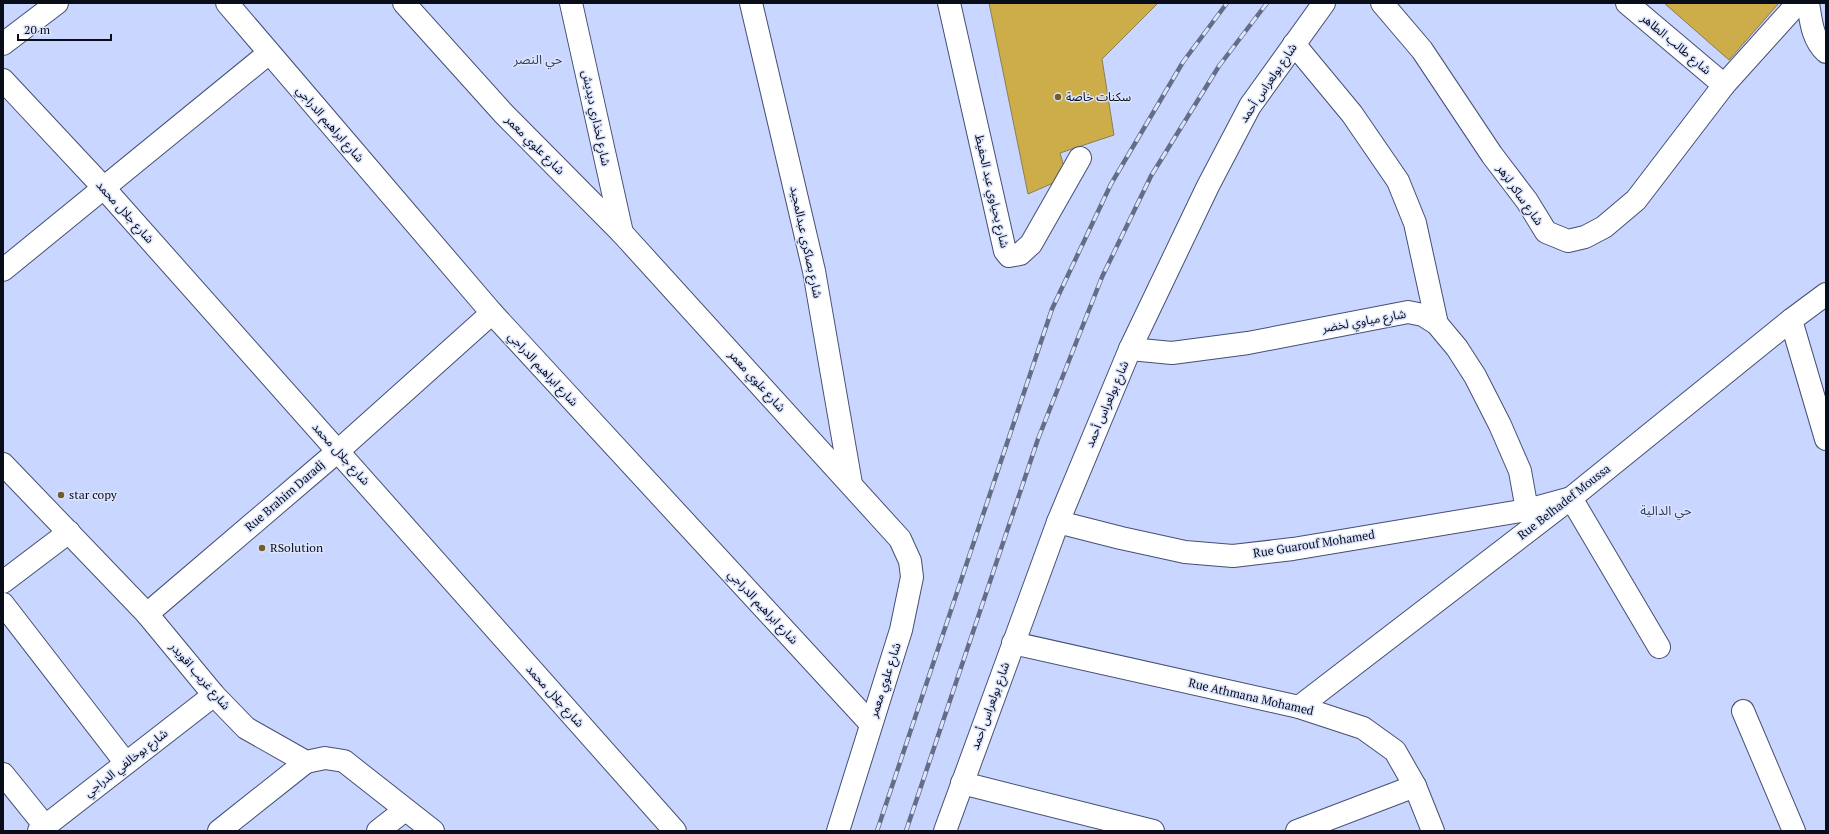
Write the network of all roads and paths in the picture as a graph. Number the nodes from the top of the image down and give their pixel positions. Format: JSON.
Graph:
{"nodes":[{"id":1,"x":227,"y":3,"type":"edge"},
{"id":2,"x":404,"y":3,"type":"edge"},
{"id":3,"x":571,"y":3,"type":"edge"},
{"id":4,"x":751,"y":3,"type":"edge"},
{"id":5,"x":949,"y":3,"type":"edge"},
{"id":6,"x":1324,"y":3,"type":"edge"},
{"id":7,"x":1382,"y":3,"type":"edge"},
{"id":8,"x":1627,"y":3,"type":"edge"},
{"id":9,"x":1798,"y":3,"type":"edge"},
{"id":10,"x":1808,"y":3,"type":"edge"},
{"id":11,"x":47,"y":7,"type":"edge"},
{"id":12,"x":3,"y":44,"type":"edge"},
{"id":13,"x":1294,"y":44,"type":"junction"},
{"id":14,"x":1826,"y":52,"type":"edge"},
{"id":15,"x":269,"y":53,"type":"junction"},
{"id":16,"x":3,"y":80,"type":"edge"},
{"id":17,"x":1724,"y":85,"type":"junction"},
{"id":18,"x":1080,"y":158,"type":"dead end"},
{"id":19,"x":103,"y":187,"type":"junction"},
{"id":20,"x":622,"y":233,"type":"junction"},
{"id":21,"x":3,"y":270,"type":"edge"},
{"id":22,"x":1826,"y":294,"type":"edge"},
{"id":23,"x":492,"y":313,"type":"junction"},
{"id":24,"x":1791,"y":320,"type":"junction"},
{"id":25,"x":1437,"y":324,"type":"junction"},
{"id":26,"x":1130,"y":350,"type":"junction"},
{"id":27,"x":1826,"y":439,"type":"edge"},
{"id":28,"x":338,"y":451,"type":"junction"},
{"id":29,"x":3,"y":464,"type":"edge"},
{"id":30,"x":851,"y":484,"type":"junction"},
{"id":31,"x":1571,"y":498,"type":"junction"},
{"id":32,"x":1527,"y":510,"type":"junction"},
{"id":33,"x":1058,"y":522,"type":"junction"},
{"id":34,"x":69,"y":532,"type":"junction"},
{"id":35,"x":3,"y":582,"type":"edge"},
{"id":36,"x":3,"y":604,"type":"edge"},
{"id":37,"x":148,"y":614,"type":"junction"},
{"id":38,"x":1013,"y":643,"type":"junction"},
{"id":39,"x":1659,"y":647,"type":"dead end"},
{"id":40,"x":214,"y":695,"type":"junction"},
{"id":41,"x":1299,"y":707,"type":"junction"},
{"id":42,"x":1743,"y":711,"type":"dead end"},
{"id":43,"x":871,"y":724,"type":"junction"},
{"id":44,"x":126,"y":762,"type":"junction"},
{"id":45,"x":306,"y":762,"type":"junction"},
{"id":46,"x":3,"y":774,"type":"edge"},
{"id":47,"x":962,"y":783,"type":"junction"},
{"id":48,"x":1415,"y":786,"type":"junction"},
{"id":49,"x":405,"y":810,"type":"junction"},
{"id":50,"x":42,"y":829,"type":"edge"},
{"id":51,"x":220,"y":831,"type":"edge"},
{"id":52,"x":378,"y":831,"type":"edge"},
{"id":53,"x":433,"y":831,"type":"edge"},
{"id":54,"x":674,"y":831,"type":"edge"},
{"id":55,"x":838,"y":831,"type":"edge"},
{"id":56,"x":945,"y":831,"type":"edge"},
{"id":57,"x":1153,"y":831,"type":"edge"},
{"id":58,"x":1297,"y":831,"type":"edge"},
{"id":59,"x":1433,"y":831,"type":"edge"},
{"id":60,"x":1794,"y":831,"type":"edge"}],
"edges":[{"from":1,"to":15,"type":"street","name":"شارع ابراهيم الدراجي"},
{"from":2,"to":20,"type":"street","name":"شارع علوي معمر"},
{"from":3,"to":20,"type":"street","name":"شارع لخذاري ديديش"},
{"from":4,"to":30,"type":"street","name":"شارع بصاكري عبدالمجيد"},
{"from":5,"to":18,"type":"street","name":"شارع يحياوي عبد الحفيظ"},
{"from":6,"to":13,"type":"street","name":"شارع بولعراس أحمد"},
{"from":7,"to":17,"type":"street","name":"شارع ساكر لزهر"},
{"from":8,"to":17,"type":"street","name":"شارع طالب الطاهر"},
{"from":9,"to":17,"type":"street","name":"شارع ساكر لزهر"},
{"from":10,"to":14,"type":"street"},
{"from":11,"to":12,"type":"street"},
{"from":13,"to":25,"type":"street"},
{"from":13,"to":26,"type":"street","name":"شارع بولعراس أحمد"},
{"from":15,"to":19,"type":"street"},
{"from":15,"to":23,"type":"street","name":"شارع ابراهيم الدراجي"},
{"from":16,"to":19,"type":"street","name":"شارع جلال محمد"},
{"from":19,"to":21,"type":"street"},
{"from":19,"to":28,"type":"street","name":"شارع جلال محمد"},
{"from":20,"to":30,"type":"street","name":"شارع علوي معمر"},
{"from":22,"to":24,"type":"street","name":"Rue Belhadef Moussa"},
{"from":23,"to":28,"type":"street","name":"Rue Brahim Daradj"},
{"from":23,"to":43,"type":"street","name":"شارع ابراهيم الدراجي"},
{"from":24,"to":27,"type":"street"},
{"from":24,"to":31,"type":"street","name":"Rue Belhadef Moussa"},
{"from":25,"to":26,"type":"street","name":"شارع مياوي لخضر"},
{"from":25,"to":32,"type":"street","name":"شارع مياوي لخضر"},
{"from":26,"to":33,"type":"street","name":"شارع بولعراس أحمد"},
{"from":28,"to":37,"type":"street","name":"Rue Brahim Daradj"},
{"from":28,"to":54,"type":"street","name":"شارع جلال محمد"},
{"from":29,"to":34,"type":"street","name":"شارع غريب اقويدر"},
{"from":30,"to":43,"type":"street","name":"شارع علوي معمر"},
{"from":31,"to":32,"type":"street","name":"Rue Guarouf Mohamed"},
{"from":31,"to":39,"type":"street"},
{"from":31,"to":41,"type":"street","name":"Rue Belhadef Moussa"},
{"from":32,"to":33,"type":"street","name":"Rue Guarouf Mohamed"},
{"from":33,"to":38,"type":"street","name":"شارع بولعراس أحمد"},
{"from":34,"to":35,"type":"street"},
{"from":34,"to":37,"type":"street","name":"شارع غريب اقويدر"},
{"from":36,"to":44,"type":"street"},
{"from":37,"to":40,"type":"street","name":"شارع غريب اقويدر"},
{"from":38,"to":41,"type":"street","name":"Rue Athmana Mohamed"},
{"from":38,"to":47,"type":"street","name":"شارع بولعراس أحمد"},
{"from":40,"to":44,"type":"street","name":"شارع بوخالفي الدراجي"},
{"from":40,"to":45,"type":"street","name":"شارع غريب اقويدر"},
{"from":41,"to":48,"type":"street","name":"Rue Athmana Mohamed"},
{"from":42,"to":60,"type":"street"},
{"from":43,"to":55,"type":"street","name":"شارع علوي معمر"},
{"from":44,"to":50,"type":"street","name":"شارع بوخالفي الدراجي"},
{"from":45,"to":49,"type":"street"},
{"from":45,"to":51,"type":"street"},
{"from":46,"to":50,"type":"street"},
{"from":47,"to":56,"type":"street","name":"شارع بولعراس أحمد"},
{"from":47,"to":57,"type":"street"},
{"from":48,"to":58,"type":"street"},
{"from":48,"to":59,"type":"street","name":"Rue Athmana Mohamed"},
{"from":49,"to":52,"type":"street"},
{"from":49,"to":53,"type":"street"}]}
